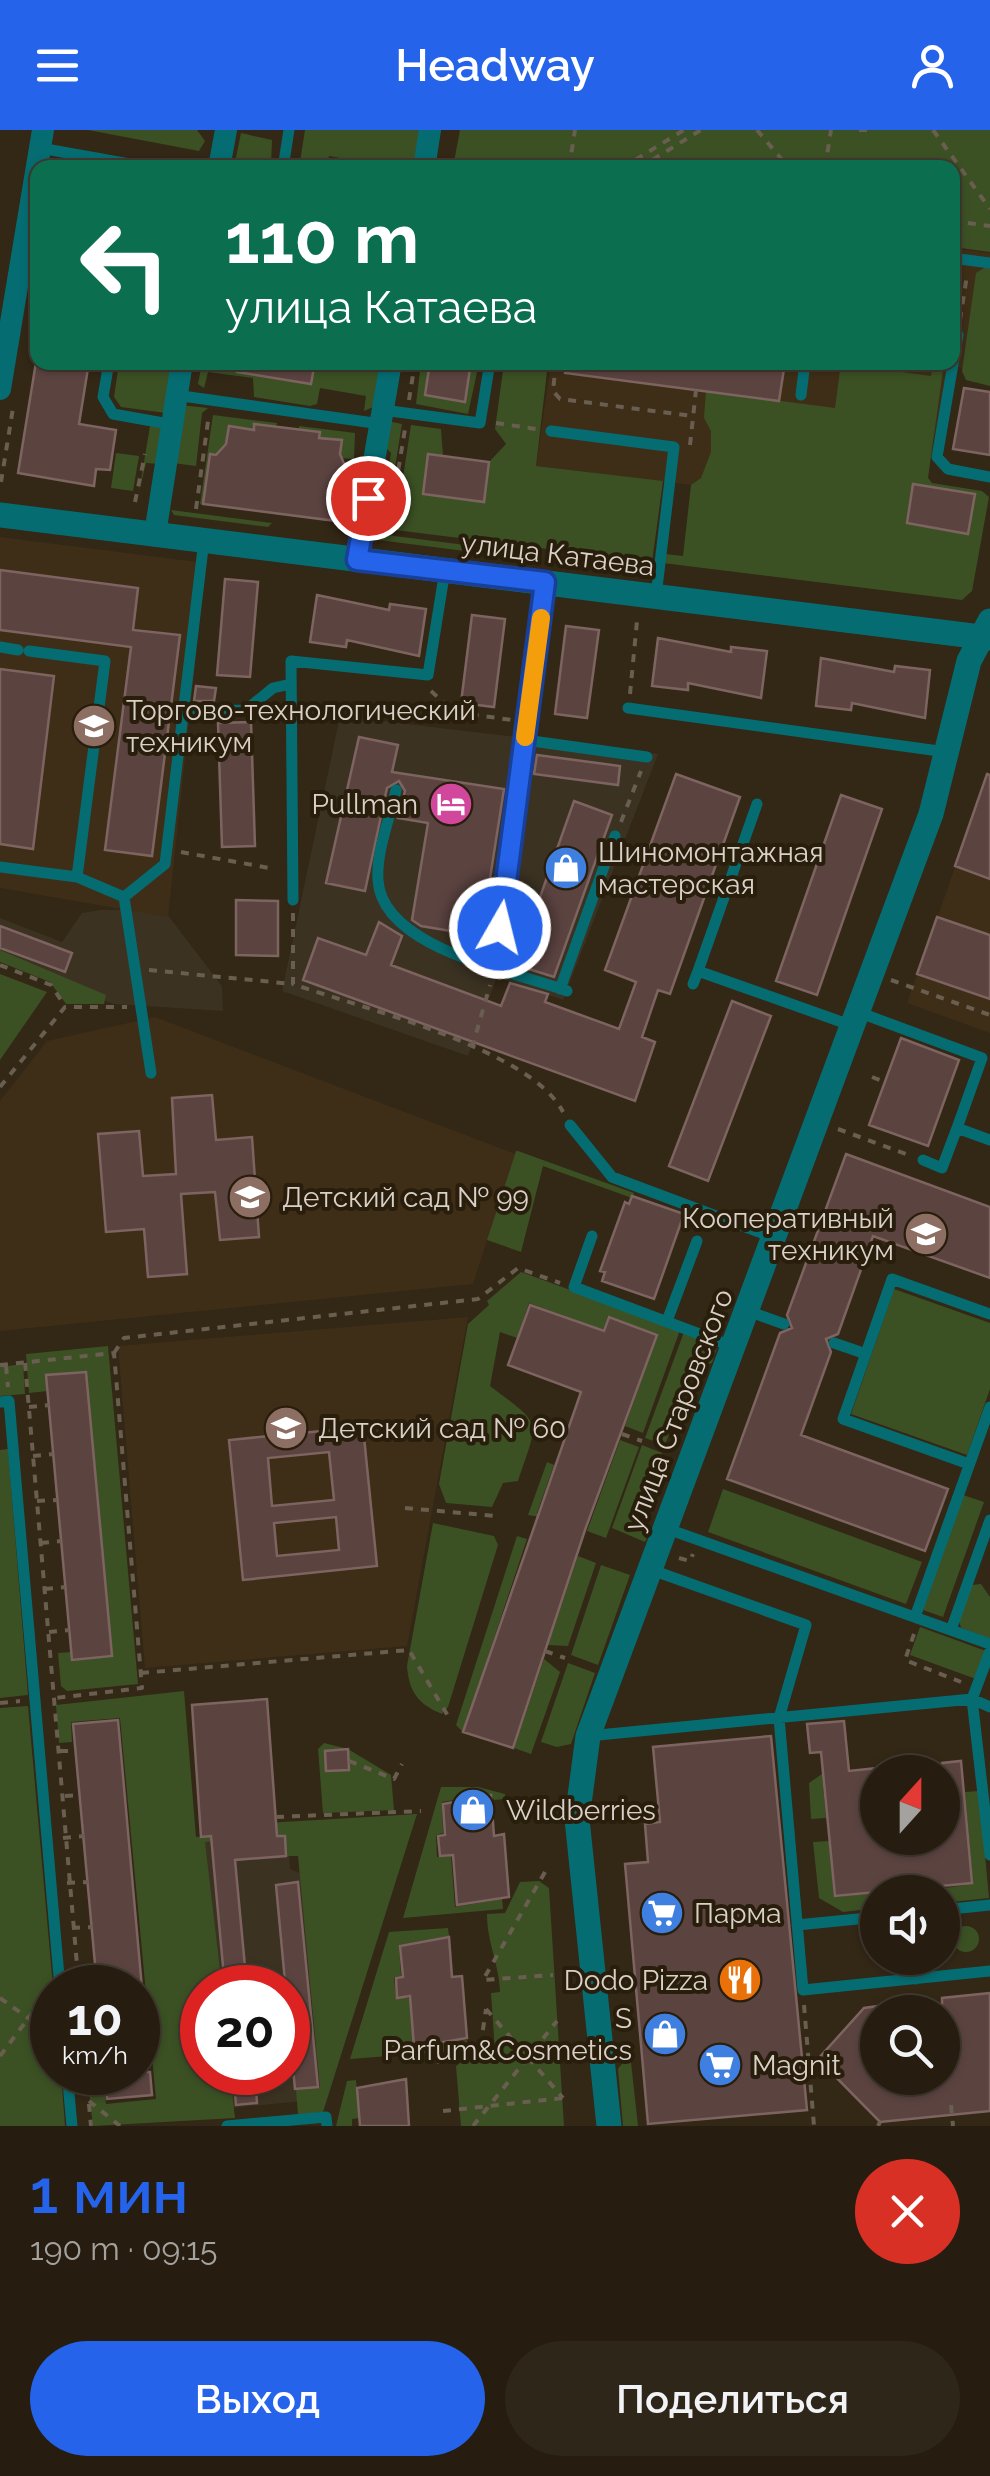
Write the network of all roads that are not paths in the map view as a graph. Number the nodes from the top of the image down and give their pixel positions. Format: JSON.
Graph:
{"nodes":[{"id":1,"x":226,"y":130,"type":"edge"},
{"id":2,"x":289,"y":130,"type":"edge"},
{"id":3,"x":430,"y":130,"type":"edge"},
{"id":4,"x":40,"y":139,"type":"edge"},
{"id":5,"x":121,"y":160,"type":"edge"},
{"id":6,"x":220,"y":160,"type":"edge"},
{"id":7,"x":284,"y":160,"type":"edge"},
{"id":8,"x":425,"y":160,"type":"edge"},
{"id":9,"x":30,"y":201,"type":"edge"},
{"id":10,"x":960,"y":259,"type":"edge"},
{"id":11,"x":990,"y":263,"type":"edge"},
{"id":12,"x":108,"y":370,"type":"edge"},
{"id":13,"x":180,"y":370,"type":"edge"},
{"id":14,"x":390,"y":370,"type":"edge"},
{"id":15,"x":489,"y":370,"type":"edge"},
{"id":16,"x":805,"y":370,"type":"edge"},
{"id":17,"x":952,"y":370,"type":"edge"},
{"id":18,"x":0,"y":388,"type":"edge"},
{"id":19,"x":175,"y":395,"type":"junction"},
{"id":20,"x":801,"y":395,"type":"dead end"},
{"id":21,"x":382,"y":417,"type":"junction"},
{"id":22,"x":169,"y":424,"type":"junction"},
{"id":23,"x":550,"y":431,"type":"road end"},
{"id":24,"x":990,"y":476,"type":"edge"},
{"id":25,"x":0,"y":516,"type":"edge"},
{"id":26,"x":155,"y":534,"type":"junction"},
{"id":27,"x":204,"y":540,"type":"junction"},
{"id":28,"x":357,"y":560,"type":"junction"},
{"id":29,"x":445,"y":570,"type":"junction"},
{"id":30,"x":545,"y":582,"type":"junction"},
{"id":31,"x":656,"y":596,"type":"junction"},
{"id":32,"x":987,"y":632,"type":"edge"},
{"id":33,"x":0,"y":647,"type":"edge"},
{"id":34,"x":291,"y":684,"type":"junction"},
{"id":35,"x":628,"y":708,"type":"road end"},
{"id":36,"x":184,"y":711,"type":"junction"},
{"id":37,"x":525,"y":740,"type":"junction"},
{"id":38,"x":949,"y":753,"type":"junction"},
{"id":39,"x":647,"y":757,"type":"road end"},
{"id":40,"x":396,"y":790,"type":"dead end"},
{"id":41,"x":757,"y":804,"type":"dead end"},
{"id":42,"x":616,"y":836,"type":"road end"},
{"id":43,"x":0,"y":867,"type":"edge"},
{"id":44,"x":77,"y":877,"type":"junction"},
{"id":45,"x":124,"y":897,"type":"junction"},
{"id":46,"x":293,"y":900,"type":"road end"},
{"id":47,"x":495,"y":966,"type":"junction"},
{"id":48,"x":855,"y":1019,"type":"junction"},
{"id":49,"x":985,"y":1065,"type":"edge"},
{"id":50,"x":150,"y":1073,"type":"dead end"},
{"id":51,"x":570,"y":1125,"type":"road end"},
{"id":52,"x":957,"y":1128,"type":"junction"},
{"id":53,"x":990,"y":1140,"type":"edge"},
{"id":54,"x":923,"y":1160,"type":"road end"},
{"id":55,"x":592,"y":1236,"type":"dead end"},
{"id":56,"x":775,"y":1238,"type":"junction"},
{"id":57,"x":696,"y":1241,"type":"dead end"},
{"id":58,"x":748,"y":1311,"type":"junction"},
{"id":59,"x":990,"y":1314,"type":"edge"},
{"id":60,"x":666,"y":1321,"type":"junction"},
{"id":61,"x":784,"y":1324,"type":"dead end"},
{"id":62,"x":834,"y":1343,"type":"dead end"},
{"id":63,"x":734,"y":1348,"type":"junction"},
{"id":64,"x":866,"y":1354,"type":"junction"},
{"id":65,"x":0,"y":1402,"type":"edge"},
{"id":66,"x":990,"y":1407,"type":"edge"},
{"id":67,"x":969,"y":1464,"type":"junction"},
{"id":68,"x":990,"y":1520,"type":"edge"},
{"id":69,"x":665,"y":1528,"type":"junction"},
{"id":70,"x":649,"y":1569,"type":"junction"},
{"id":71,"x":916,"y":1617,"type":"junction"},
{"id":72,"x":952,"y":1630,"type":"junction"},
{"id":73,"x":990,"y":1647,"type":"edge"},
{"id":74,"x":972,"y":1699,"type":"junction"},
{"id":75,"x":990,"y":1707,"type":"edge"},
{"id":76,"x":779,"y":1718,"type":"junction"},
{"id":77,"x":588,"y":1736,"type":"junction"},
{"id":78,"x":990,"y":1856,"type":"edge"},
{"id":79,"x":990,"y":1905,"type":"edge"},
{"id":80,"x":960,"y":1908,"type":"edge"},
{"id":81,"x":860,"y":1919,"type":"edge"},
{"id":82,"x":797,"y":1925,"type":"junction"},
{"id":83,"x":57,"y":1965,"type":"edge"},
{"id":84,"x":990,"y":1971,"type":"edge"},
{"id":85,"x":915,"y":1975,"type":"edge"},
{"id":86,"x":916,"y":1979,"type":"junction"},
{"id":87,"x":69,"y":2095,"type":"edge"},
{"id":88,"x":72,"y":2126,"type":"edge"},
{"id":89,"x":228,"y":2126,"type":"edge"},
{"id":90,"x":327,"y":2126,"type":"edge"},
{"id":91,"x":609,"y":2126,"type":"edge"}],
"edges":[{"from":1,"to":6,"type":"street"},
{"from":2,"to":7,"type":"lane"},
{"from":3,"to":8,"type":"street"},
{"from":4,"to":5,"type":"lane"},
{"from":9,"to":18,"type":"street"},
{"from":10,"to":11,"type":"lane"},
{"from":12,"to":22,"type":"lane"},
{"from":13,"to":19,"type":"street"},
{"from":14,"to":21,"type":"street"},
{"from":15,"to":21,"type":"lane"},
{"from":16,"to":20,"type":"lane"},
{"from":17,"to":24,"type":"lane"},
{"from":19,"to":21,"type":"lane"},
{"from":19,"to":22,"type":"street"},
{"from":21,"to":28,"type":"street"},
{"from":22,"to":26,"type":"street"},
{"from":23,"to":31,"type":"lane"},
{"from":25,"to":26,"type":"street","name":"улица Катаева"},
{"from":26,"to":27,"type":"street","name":"улица Катаева"},
{"from":27,"to":28,"type":"street","name":"улица Катаева"},
{"from":27,"to":36,"type":"lane"},
{"from":28,"to":29,"type":"street","name":"улица Катаева"},
{"from":29,"to":30,"type":"street","name":"улица Катаева"},
{"from":29,"to":34,"type":"lane"},
{"from":30,"to":31,"type":"street","name":"улица Катаева"},
{"from":30,"to":37,"type":"lane"},
{"from":31,"to":32,"type":"street","name":"улица Катаева"},
{"from":32,"to":38,"type":"street","name":"улица Старовского"},
{"from":33,"to":44,"type":"lane"},
{"from":34,"to":36,"type":"lane"},
{"from":34,"to":46,"type":"lane"},
{"from":35,"to":38,"type":"lane"},
{"from":36,"to":45,"type":"lane"},
{"from":37,"to":39,"type":"lane"},
{"from":37,"to":47,"type":"lane"},
{"from":38,"to":48,"type":"street","name":"улица Старовского"},
{"from":40,"to":47,"type":"lane"},
{"from":41,"to":48,"type":"lane"},
{"from":42,"to":47,"type":"lane"},
{"from":43,"to":44,"type":"lane"},
{"from":44,"to":45,"type":"lane"},
{"from":45,"to":50,"type":"lane"},
{"from":48,"to":49,"type":"lane"},
{"from":48,"to":56,"type":"street","name":"улица Старовского"},
{"from":49,"to":52,"type":"lane"},
{"from":51,"to":56,"type":"lane"},
{"from":52,"to":53,"type":"lane"},
{"from":52,"to":54,"type":"lane"},
{"from":55,"to":60,"type":"lane"},
{"from":56,"to":58,"type":"street","name":"улица Старовского"},
{"from":57,"to":60,"type":"lane"},
{"from":58,"to":61,"type":"lane"},
{"from":58,"to":63,"type":"street","name":"улица Старовского"},
{"from":59,"to":64,"type":"lane"},
{"from":60,"to":63,"type":"lane"},
{"from":62,"to":64,"type":"lane"},
{"from":63,"to":69,"type":"street","name":"улица Старовского"},
{"from":64,"to":67,"type":"lane"},
{"from":65,"to":83,"type":"lane"},
{"from":66,"to":67,"type":"lane"},
{"from":67,"to":71,"type":"lane"},
{"from":68,"to":72,"type":"lane"},
{"from":69,"to":70,"type":"street","name":"улица Старовского"},
{"from":69,"to":71,"type":"lane"},
{"from":70,"to":76,"type":"lane"},
{"from":70,"to":77,"type":"street","name":"улица Старовского"},
{"from":71,"to":72,"type":"lane"},
{"from":72,"to":73,"type":"lane"},
{"from":73,"to":74,"type":"lane"},
{"from":74,"to":75,"type":"lane"},
{"from":74,"to":76,"type":"lane"},
{"from":74,"to":78,"type":"lane"},
{"from":76,"to":77,"type":"lane"},
{"from":76,"to":82,"type":"lane"},
{"from":77,"to":91,"type":"street","name":"улица Старовского"},
{"from":79,"to":80,"type":"lane"},
{"from":81,"to":82,"type":"lane"},
{"from":82,"to":86,"type":"lane"},
{"from":84,"to":86,"type":"lane"},
{"from":85,"to":86,"type":"lane"},
{"from":87,"to":88,"type":"lane"},
{"from":89,"to":90,"type":"lane"}]}
